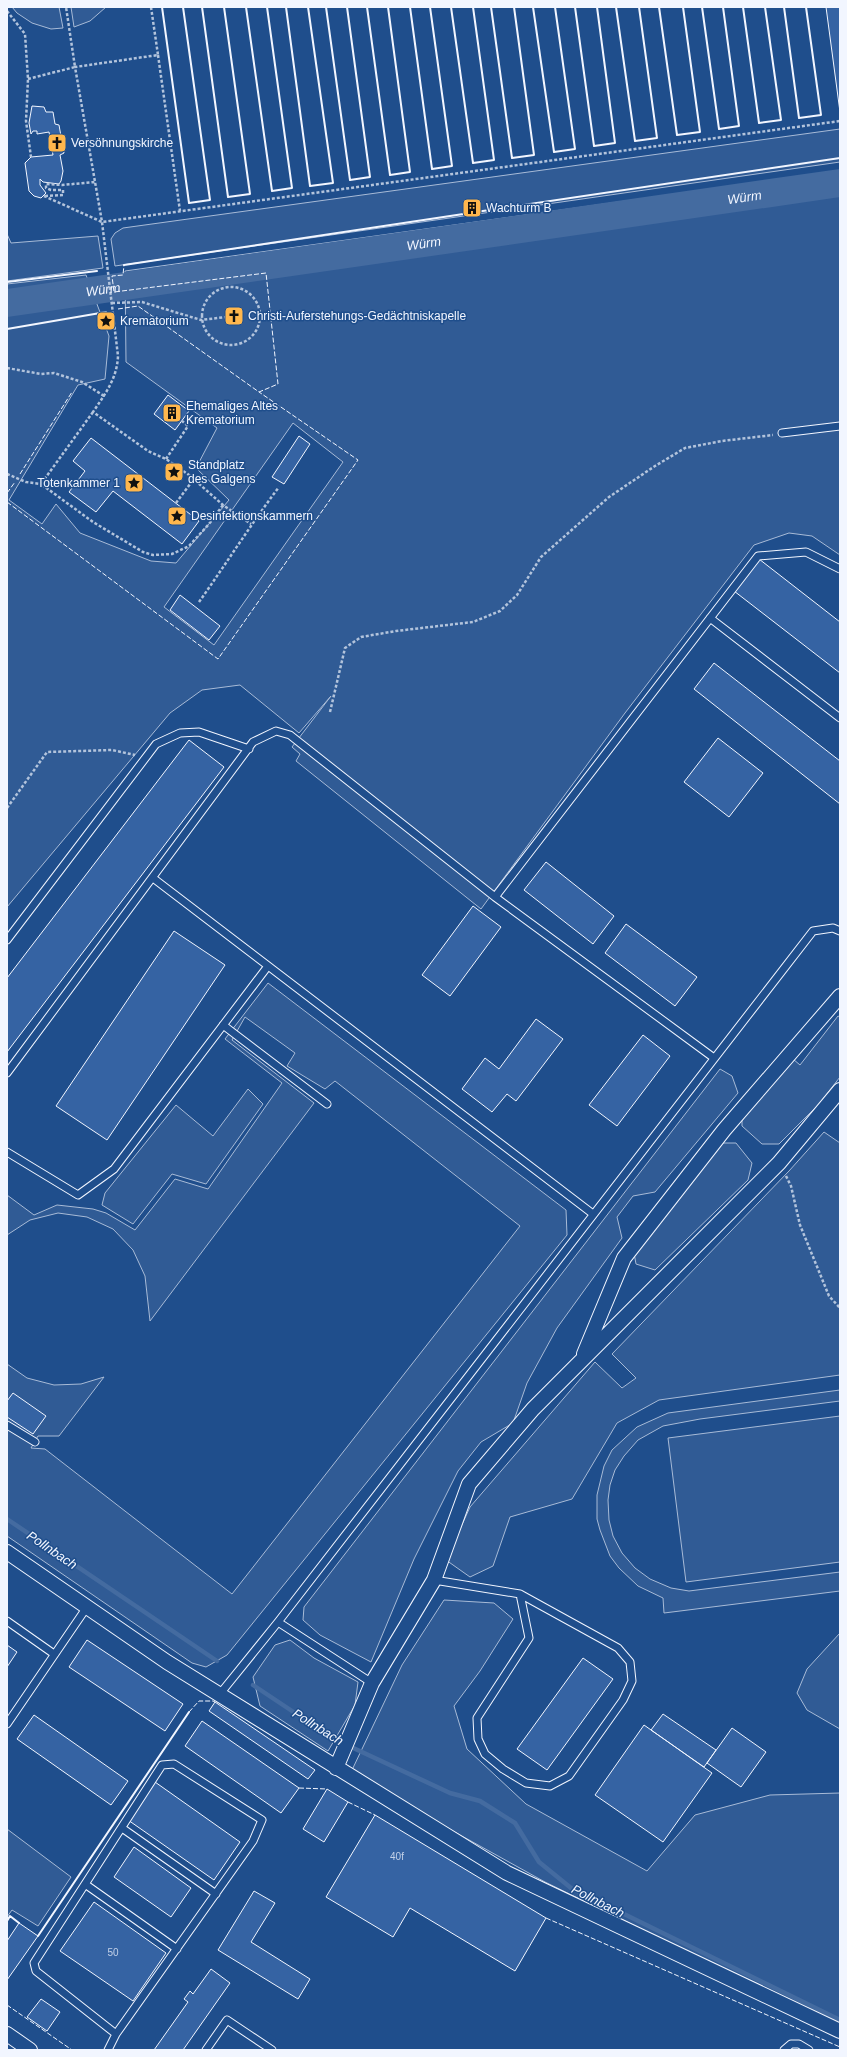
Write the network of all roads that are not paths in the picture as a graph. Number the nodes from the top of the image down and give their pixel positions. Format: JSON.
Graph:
{"nodes":[{"id":1,"x":840,"y":426,"type":"edge"},
{"id":2,"x":782,"y":433,"type":"road end"},
{"id":3,"x":840,"y":569,"type":"edge"},
{"id":4,"x":710,"y":618,"type":"junction"},
{"id":5,"x":840,"y":718,"type":"edge"},
{"id":6,"x":249,"y":748,"type":"junction"},
{"id":7,"x":153,"y":878,"type":"junction"},
{"id":8,"x":495,"y":897,"type":"junction"},
{"id":9,"x":840,"y":931,"type":"edge"},
{"id":10,"x":7,"y":940,"type":"edge"},
{"id":11,"x":268,"y":966,"type":"junction"},
{"id":12,"x":840,"y":996,"type":"edge"},
{"id":13,"x":223,"y":1025,"type":"junction"},
{"id":14,"x":714,"y":1058,"type":"junction"},
{"id":15,"x":7,"y":1073,"type":"edge"},
{"id":16,"x":840,"y":1090,"type":"edge"},
{"id":17,"x":327,"y":1104,"type":"dead end"},
{"id":18,"x":7,"y":1152,"type":"edge"},
{"id":19,"x":593,"y":1214,"type":"junction"},
{"id":20,"x":582,"y":1360,"type":"junction"},
{"id":21,"x":7,"y":1425,"type":"edge"},
{"id":22,"x":35,"y":1442,"type":"dead end"},
{"id":23,"x":7,"y":1552,"type":"edge"},
{"id":24,"x":434,"y":1580,"type":"junction"},
{"id":25,"x":520,"y":1594,"type":"junction"},
{"id":26,"x":86,"y":1607,"type":"junction"},
{"id":27,"x":7,"y":1621,"type":"edge"},
{"id":28,"x":278,"y":1622,"type":"junction"},
{"id":29,"x":54,"y":1654,"type":"junction"},
{"id":30,"x":372,"y":1683,"type":"junction"},
{"id":31,"x":219,"y":1695,"type":"junction"},
{"id":32,"x":7,"y":1724,"type":"edge"},
{"id":33,"x":336,"y":1768,"type":"junction"},
{"id":34,"x":122,"y":1828,"type":"junction"},
{"id":35,"x":85,"y":1884,"type":"junction"},
{"id":36,"x":216,"y":1894,"type":"junction"},
{"id":37,"x":177,"y":1949,"type":"junction"},
{"id":38,"x":840,"y":2031,"type":"edge"},
{"id":39,"x":7,"y":2034,"type":"edge"},
{"id":40,"x":116,"y":2034,"type":"junction"},
{"id":41,"x":30,"y":2050,"type":"edge"},
{"id":42,"x":108,"y":2050,"type":"edge"},
{"id":43,"x":206,"y":2050,"type":"edge"},
{"id":44,"x":272,"y":2050,"type":"edge"},
{"id":45,"x":784,"y":2050,"type":"edge"},
{"id":46,"x":809,"y":2050,"type":"edge"}],
"edges":[{"from":1,"to":2,"type":"lane"},
{"from":3,"to":4,"type":"lane"},
{"from":4,"to":5,"type":"lane"},
{"from":4,"to":8,"type":"lane"},
{"from":6,"to":7,"type":"lane"},
{"from":6,"to":8,"type":"lane"},
{"from":6,"to":10,"type":"lane"},
{"from":7,"to":11,"type":"lane"},
{"from":7,"to":15,"type":"lane"},
{"from":8,"to":14,"type":"lane"},
{"from":9,"to":14,"type":"lane"},
{"from":11,"to":13,"type":"lane"},
{"from":11,"to":19,"type":"lane"},
{"from":12,"to":20,"type":"street"},
{"from":13,"to":17,"type":"lane"},
{"from":13,"to":18,"type":"lane"},
{"from":14,"to":19,"type":"lane"},
{"from":16,"to":20,"type":"street"},
{"from":19,"to":28,"type":"lane"},
{"from":20,"to":24,"type":"street"},
{"from":21,"to":22,"type":"lane"},
{"from":23,"to":26,"type":"street"},
{"from":24,"to":25,"type":"lane"},
{"from":24,"to":30,"type":"street"},
{"from":25,"to":25,"type":"lane"},
{"from":26,"to":29,"type":"lane"},
{"from":26,"to":31,"type":"street"},
{"from":27,"to":29,"type":"lane"},
{"from":28,"to":30,"type":"lane"},
{"from":28,"to":31,"type":"lane"},
{"from":29,"to":32,"type":"lane"},
{"from":30,"to":33,"type":"street"},
{"from":31,"to":33,"type":"street"},
{"from":33,"to":38,"type":"street"},
{"from":34,"to":35,"type":"lane"},
{"from":34,"to":36,"type":"lane"},
{"from":34,"to":36,"type":"lane"},
{"from":35,"to":37,"type":"lane"},
{"from":35,"to":40,"type":"lane"},
{"from":36,"to":37,"type":"lane"},
{"from":37,"to":40,"type":"lane"},
{"from":39,"to":41,"type":"street"},
{"from":40,"to":42,"type":"lane"},
{"from":43,"to":44,"type":"lane"},
{"from":45,"to":46,"type":"lane"}]}
